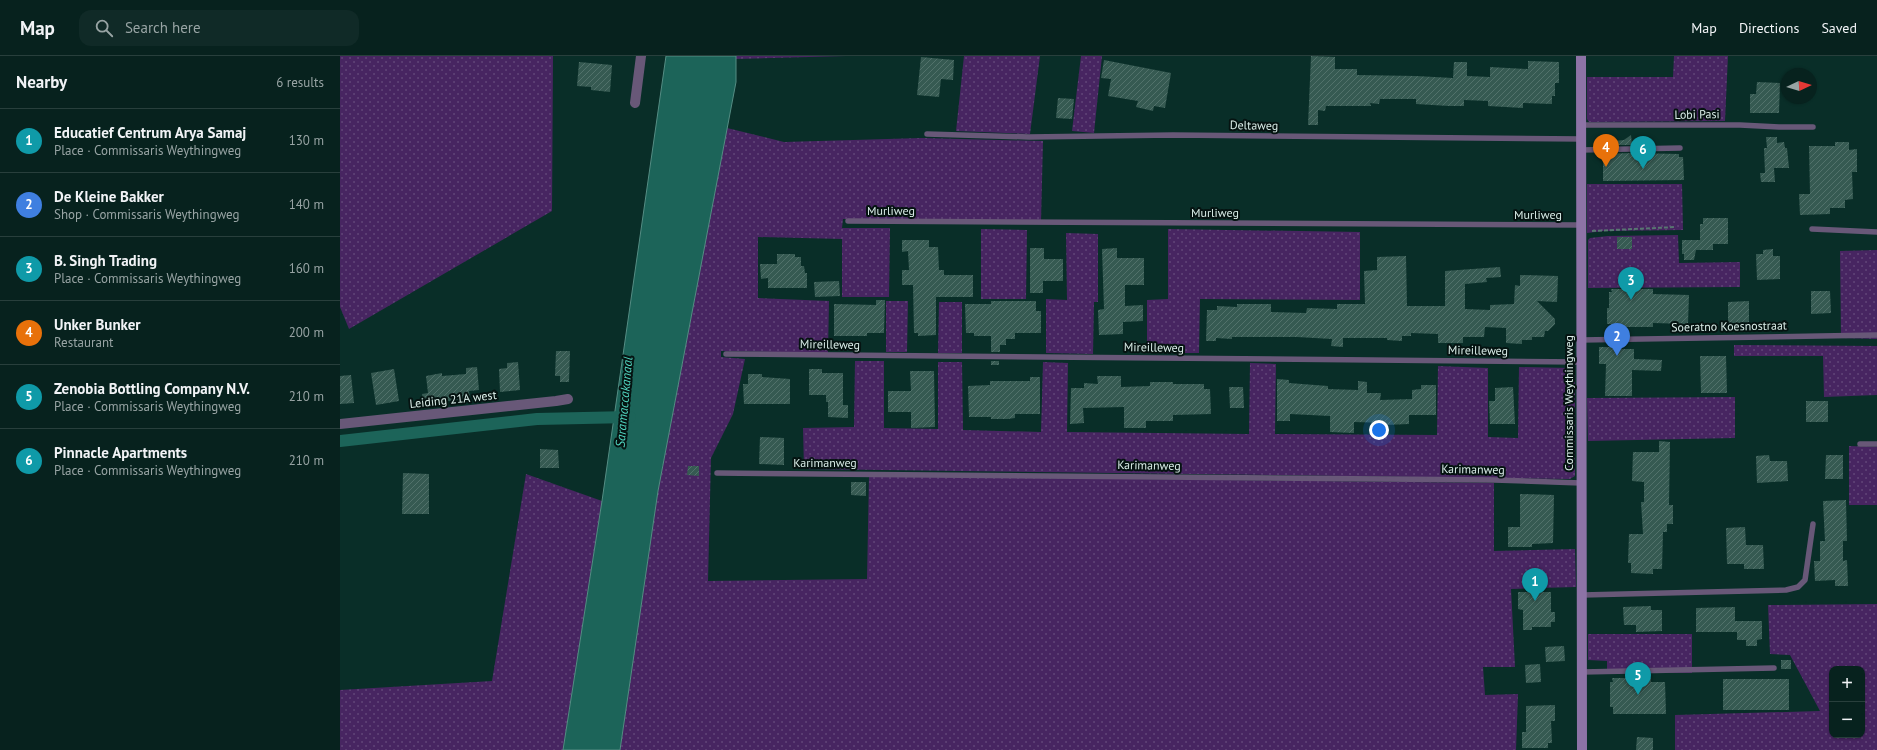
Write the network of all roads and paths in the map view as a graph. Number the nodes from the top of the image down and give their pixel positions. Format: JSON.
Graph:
{"nodes":[{"id":1,"x":641,"y":56,"type":"edge"},
{"id":2,"x":1581,"y":56,"type":"edge"},
{"id":3,"x":635,"y":103,"type":"dead end"},
{"id":4,"x":1581,"y":125,"type":"junction"},
{"id":5,"x":1813,"y":127,"type":"dead end"},
{"id":6,"x":926,"y":134,"type":"dead end"},
{"id":7,"x":1581,"y":139,"type":"junction"},
{"id":8,"x":1680,"y":148,"type":"dead end"},
{"id":9,"x":1581,"y":150,"type":"junction"},
{"id":10,"x":848,"y":221,"type":"dead end"},
{"id":11,"x":1676,"y":227,"type":"dead end"},
{"id":12,"x":1581,"y":228,"type":"junction"},
{"id":13,"x":1812,"y":229,"type":"dead end"},
{"id":14,"x":1877,"y":232,"type":"edge"},
{"id":15,"x":1877,"y":335,"type":"edge"},
{"id":16,"x":1581,"y":340,"type":"junction"},
{"id":17,"x":726,"y":354,"type":"dead end"},
{"id":18,"x":1581,"y":362,"type":"junction"},
{"id":19,"x":568,"y":398,"type":"dead end"},
{"id":20,"x":340,"y":424,"type":"edge"},
{"id":21,"x":1860,"y":444,"type":"dead end"},
{"id":22,"x":1877,"y":444,"type":"edge"},
{"id":23,"x":717,"y":473,"type":"dead end"},
{"id":24,"x":1582,"y":483,"type":"junction"},
{"id":25,"x":1813,"y":524,"type":"dead end"},
{"id":26,"x":1582,"y":595,"type":"junction"},
{"id":27,"x":1774,"y":668,"type":"dead end"},
{"id":28,"x":1582,"y":672,"type":"junction"},
{"id":29,"x":1582,"y":750,"type":"edge"}],
"edges":[{"from":1,"to":3,"type":"street"},
{"from":2,"to":4,"type":"main road","name":"Commissaris Weythingweg"},
{"from":4,"to":5,"type":"lane","name":"Lobi Pasi"},
{"from":4,"to":7,"type":"main road","name":"Commissaris Weythingweg"},
{"from":6,"to":7,"type":"lane","name":"Deltaweg"},
{"from":7,"to":9,"type":"main road","name":"Commissaris Weythingweg"},
{"from":8,"to":9,"type":"lane"},
{"from":9,"to":12,"type":"main road","name":"Commissaris Weythingweg"},
{"from":10,"to":12,"type":"lane","name":"Murliweg"},
{"from":11,"to":12,"type":"path"},
{"from":12,"to":16,"type":"main road","name":"Commissaris Weythingweg"},
{"from":13,"to":14,"type":"lane"},
{"from":15,"to":16,"type":"lane","name":"Soeratno Koesnostraat"},
{"from":16,"to":18,"type":"main road","name":"Commissaris Weythingweg"},
{"from":17,"to":18,"type":"lane","name":"Mireilleweg"},
{"from":18,"to":24,"type":"main road","name":"Commissaris Weythingweg"},
{"from":19,"to":20,"type":"street","name":"Leiding 21A west"},
{"from":21,"to":22,"type":"lane"},
{"from":23,"to":24,"type":"lane","name":"Karimanweg"},
{"from":24,"to":26,"type":"main road","name":"Commissaris Weythingweg"},
{"from":25,"to":26,"type":"lane"},
{"from":26,"to":28,"type":"main road","name":"Commissaris Weythingweg"},
{"from":27,"to":28,"type":"lane"},
{"from":28,"to":29,"type":"main road","name":"Commissaris Weythingweg"}]}
